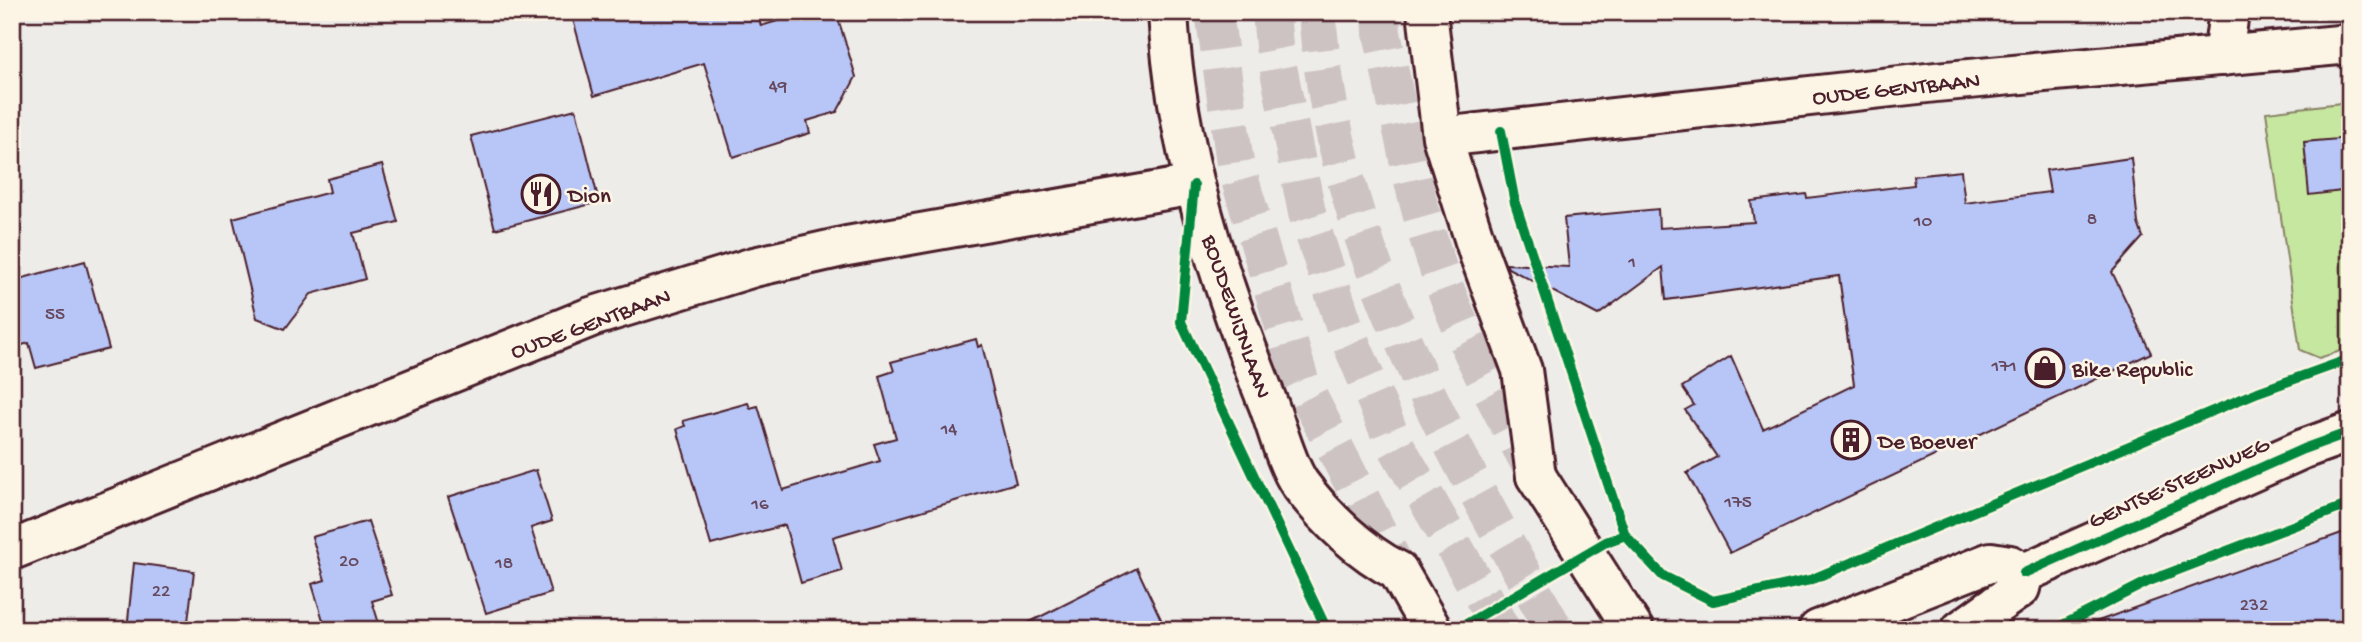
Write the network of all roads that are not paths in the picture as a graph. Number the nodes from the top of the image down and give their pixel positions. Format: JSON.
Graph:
{"nodes":[{"id":1,"x":1168,"y":12,"type":"edge"},
{"id":2,"x":1427,"y":12,"type":"edge"},
{"id":3,"x":2229,"y":12,"type":"edge"},
{"id":4,"x":2350,"y":44,"type":"edge"},
{"id":5,"x":2222,"y":55,"type":"junction"},
{"id":6,"x":1442,"y":137,"type":"junction"},
{"id":7,"x":1194,"y":185,"type":"junction"},
{"id":8,"x":2350,"y":432,"type":"edge"},
{"id":9,"x":12,"y":551,"type":"edge"},
{"id":10,"x":2024,"y":573,"type":"junction"},
{"id":11,"x":1432,"y":630,"type":"edge"},
{"id":12,"x":1634,"y":630,"type":"edge"},
{"id":13,"x":1818,"y":630,"type":"edge"},
{"id":14,"x":1961,"y":630,"type":"edge"}],
"edges":[{"from":1,"to":7,"type":"main road","name":"BOUDEWIJNLAAN"},
{"from":2,"to":6,"type":"main road"},
{"from":3,"to":5,"type":"main road"},
{"from":4,"to":5,"type":"main road","name":"OUDE GENTBAAN"},
{"from":5,"to":6,"type":"main road","name":"OUDE GENTBAAN"},
{"from":6,"to":12,"type":"main road"},
{"from":7,"to":9,"type":"main road","name":"OUDE GENTBAAN"},
{"from":7,"to":11,"type":"main road","name":"BOUDEWIJNLAAN"},
{"from":8,"to":10,"type":"main road","name":"GENTSE STEENWEG"},
{"from":10,"to":13,"type":"main road"},
{"from":10,"to":14,"type":"main road","name":"GENTSE STEENWEG"}]}
